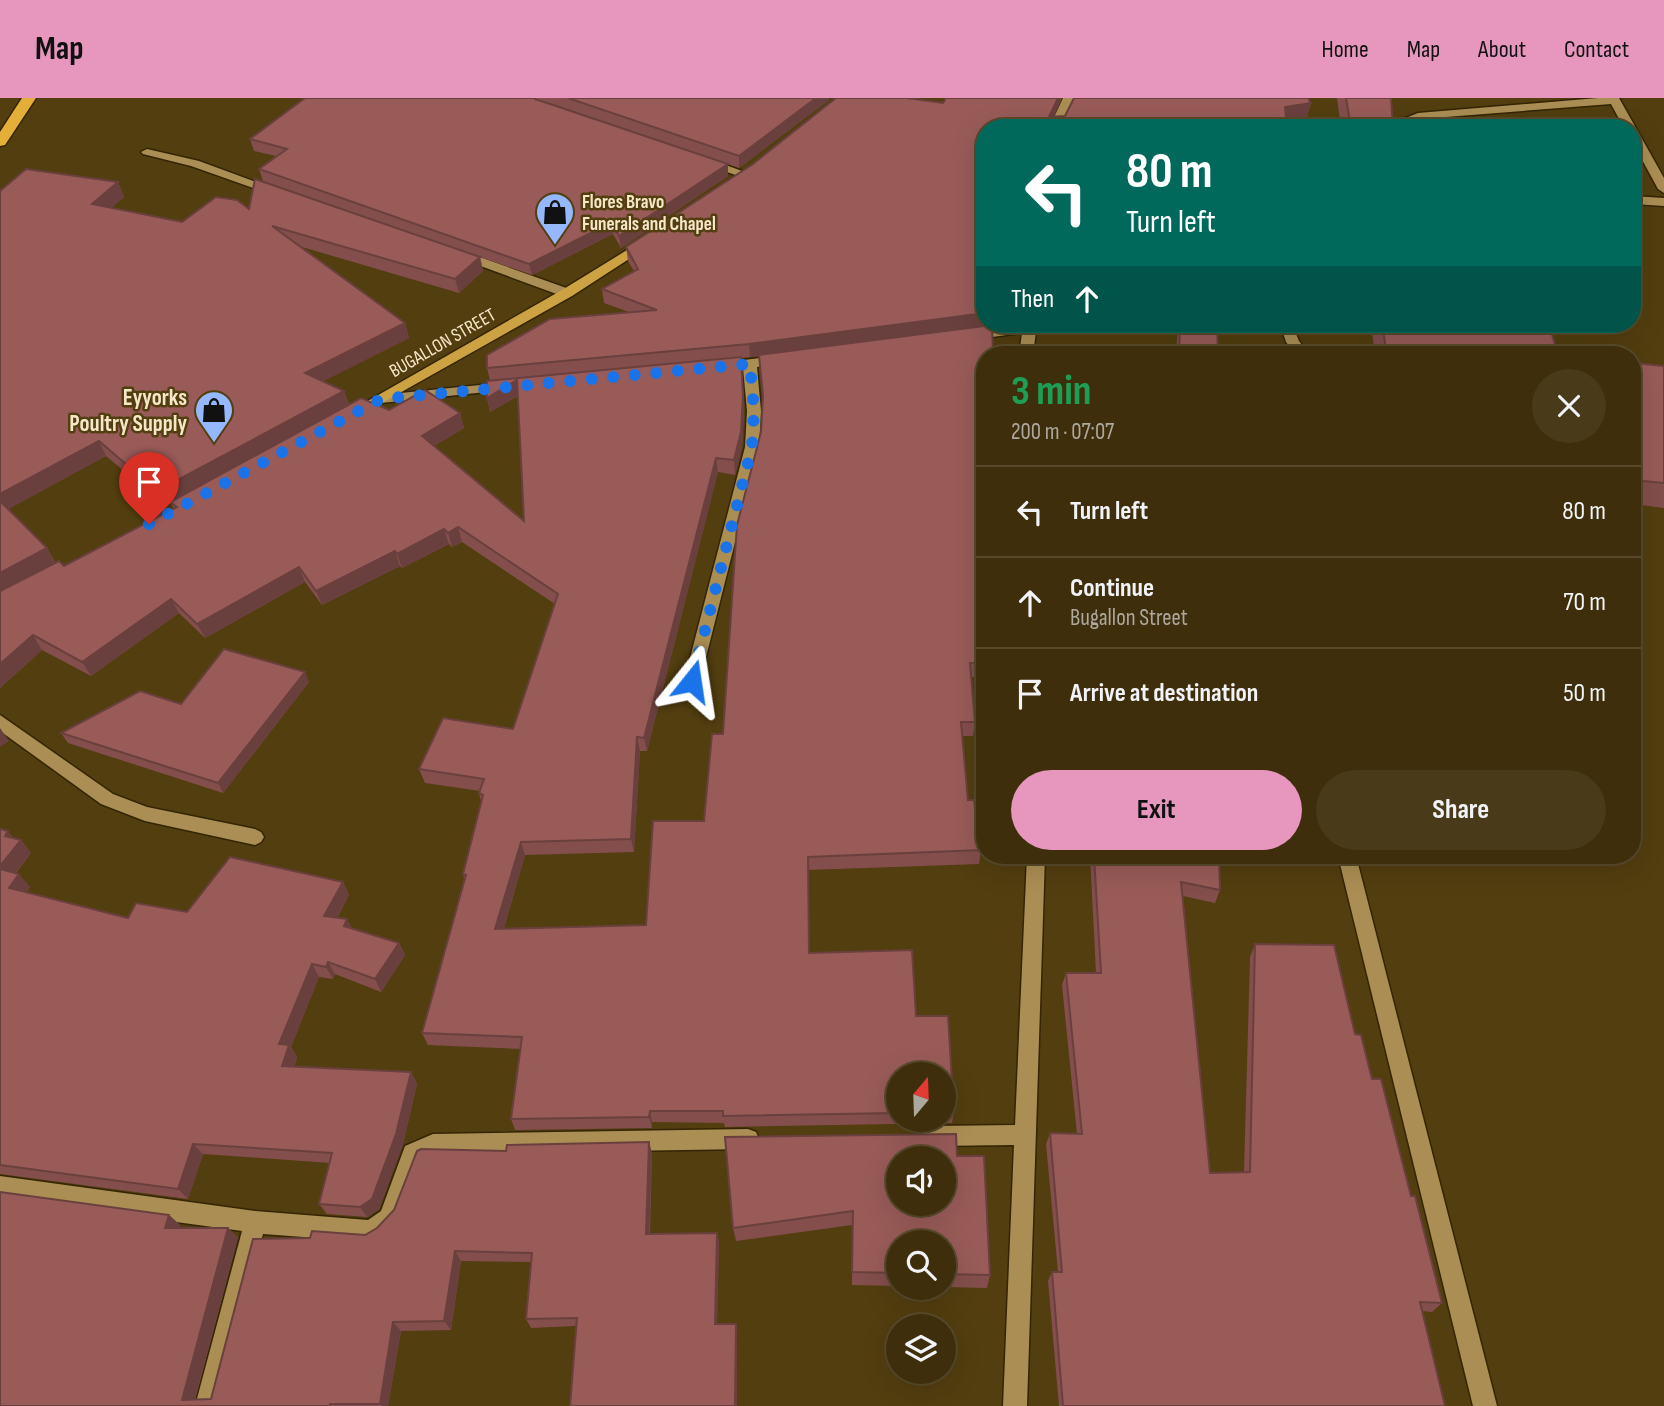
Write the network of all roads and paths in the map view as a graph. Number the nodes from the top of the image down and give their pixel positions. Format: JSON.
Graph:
{"nodes":[{"id":1,"x":29,"y":98,"type":"edge"},
{"id":2,"x":1069,"y":98,"type":"edge"},
{"id":3,"x":1614,"y":99,"type":"edge"},
{"id":4,"x":1057,"y":119,"type":"edge"},
{"id":5,"x":1411,"y":119,"type":"edge"},
{"id":6,"x":1625,"y":119,"type":"edge"},
{"id":7,"x":0,"y":142,"type":"edge"},
{"id":8,"x":1641,"y":147,"type":"edge"},
{"id":9,"x":147,"y":152,"type":"dead end"},
{"id":10,"x":697,"y":158,"type":"edge"},
{"id":11,"x":752,"y":171,"type":"joint"},
{"id":12,"x":727,"y":188,"type":"edge"},
{"id":13,"x":1664,"y":189,"type":"edge"},
{"id":14,"x":285,"y":195,"type":"edge"},
{"id":15,"x":1641,"y":201,"type":"edge"},
{"id":16,"x":1664,"y":202,"type":"edge"},
{"id":17,"x":660,"y":233,"type":"edge"},
{"id":18,"x":444,"y":248,"type":"edge"},
{"id":19,"x":567,"y":293,"type":"junction"},
{"id":20,"x":987,"y":333,"type":"edge"},
{"id":21,"x":956,"y":338,"type":"edge"},
{"id":22,"x":801,"y":357,"type":"edge"},
{"id":23,"x":750,"y":364,"type":"junction"},
{"id":24,"x":709,"y":368,"type":"edge"},
{"id":25,"x":520,"y":385,"type":"edge"},
{"id":26,"x":381,"y":399,"type":"junction"},
{"id":27,"x":345,"y":418,"type":"edge"},
{"id":28,"x":692,"y":681,"type":"dead end"},
{"id":29,"x":0,"y":722,"type":"edge"},
{"id":30,"x":255,"y":837,"type":"dead end"},
{"id":31,"x":1036,"y":864,"type":"edge"},
{"id":32,"x":1349,"y":864,"type":"edge"},
{"id":33,"x":1025,"y":1135,"type":"junction"},
{"id":34,"x":915,"y":1136,"type":"edge"},
{"id":35,"x":764,"y":1139,"type":"edge"},
{"id":36,"x":0,"y":1187,"type":"edge"},
{"id":37,"x":255,"y":1222,"type":"junction"},
{"id":38,"x":208,"y":1406,"type":"edge"},
{"id":39,"x":1015,"y":1406,"type":"edge"},
{"id":40,"x":1485,"y":1406,"type":"edge"}],
"edges":[{"from":1,"to":7,"type":"highway"},
{"from":2,"to":4,"type":"street"},
{"from":3,"to":5,"type":"street"},
{"from":3,"to":6,"type":"street"},
{"from":8,"to":13,"type":"street"},
{"from":9,"to":14,"type":"street"},
{"from":10,"to":11,"type":"street"},
{"from":11,"to":12,"type":"main road"},
{"from":15,"to":16,"type":"street"},
{"from":17,"to":19,"type":"main road","name":"BUGALLON STREET"},
{"from":18,"to":19,"type":"street"},
{"from":19,"to":26,"type":"main road","name":"BUGALLON STREET"},
{"from":20,"to":21,"type":"street"},
{"from":22,"to":23,"type":"street"},
{"from":23,"to":24,"type":"street"},
{"from":23,"to":28,"type":"street"},
{"from":25,"to":26,"type":"street"},
{"from":26,"to":27,"type":"main road","name":"BUGALLON STREET"},
{"from":29,"to":30,"type":"street"},
{"from":31,"to":33,"type":"street"},
{"from":32,"to":40,"type":"street"},
{"from":33,"to":34,"type":"street"},
{"from":33,"to":39,"type":"street"},
{"from":35,"to":37,"type":"street"},
{"from":36,"to":37,"type":"street"},
{"from":37,"to":38,"type":"street"}]}
